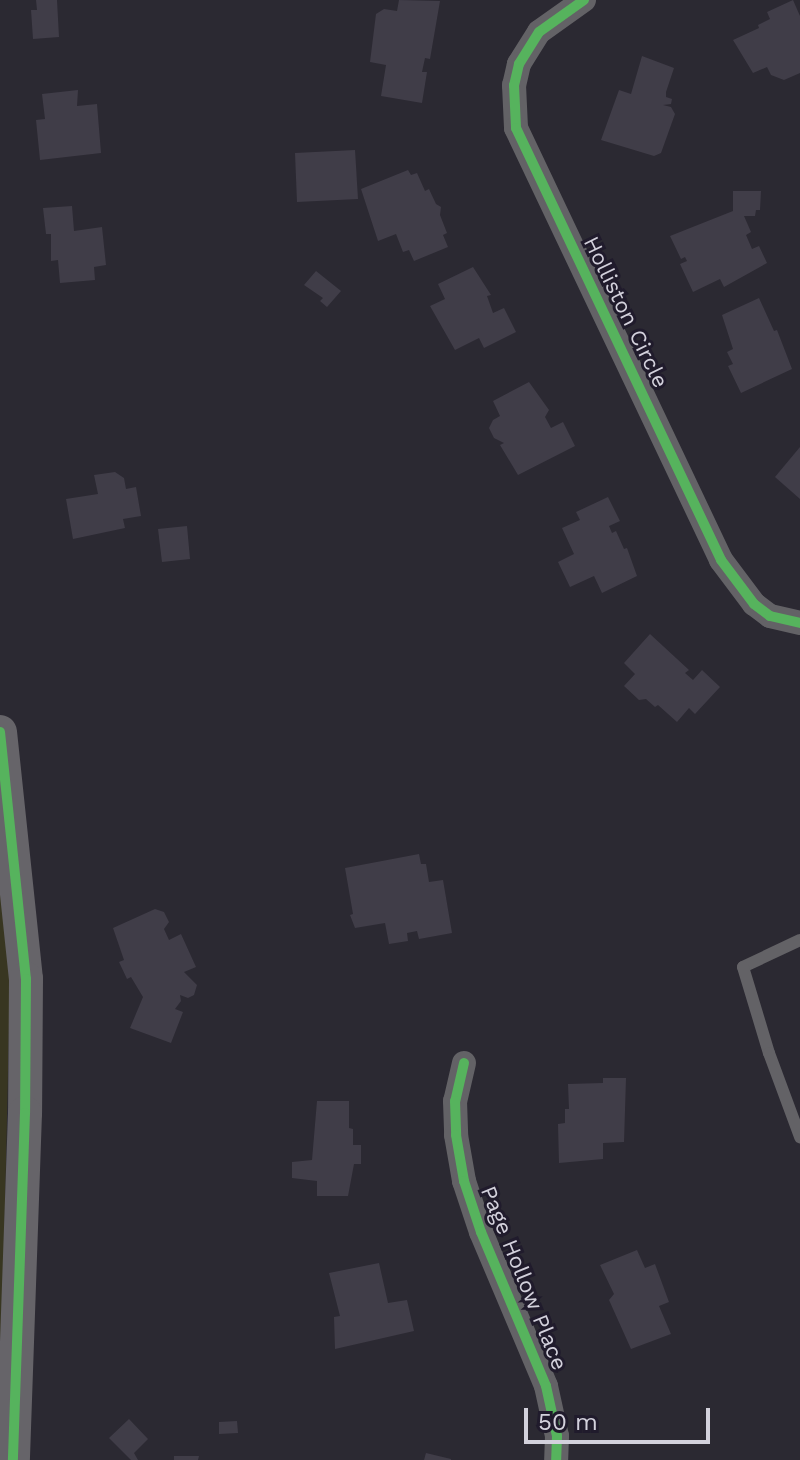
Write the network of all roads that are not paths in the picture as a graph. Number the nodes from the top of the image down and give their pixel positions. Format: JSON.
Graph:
{"nodes":[{"id":1,"x":584,"y":0,"type":"edge"},
{"id":2,"x":800,"y":623,"type":"edge"},
{"id":3,"x":0,"y":732,"type":"edge"},
{"id":4,"x":800,"y":940,"type":"edge"},
{"id":5,"x":464,"y":1063,"type":"dead end"},
{"id":6,"x":800,"y":1137,"type":"edge"},
{"id":7,"x":13,"y":1460,"type":"edge"},
{"id":8,"x":556,"y":1460,"type":"edge"}],
"edges":[{"from":1,"to":2,"type":"street","name":"Holliston Circle"},
{"from":3,"to":7,"type":"street"},
{"from":4,"to":6,"type":"lane"},
{"from":5,"to":8,"type":"street","name":"Page Hollow Place"}]}
